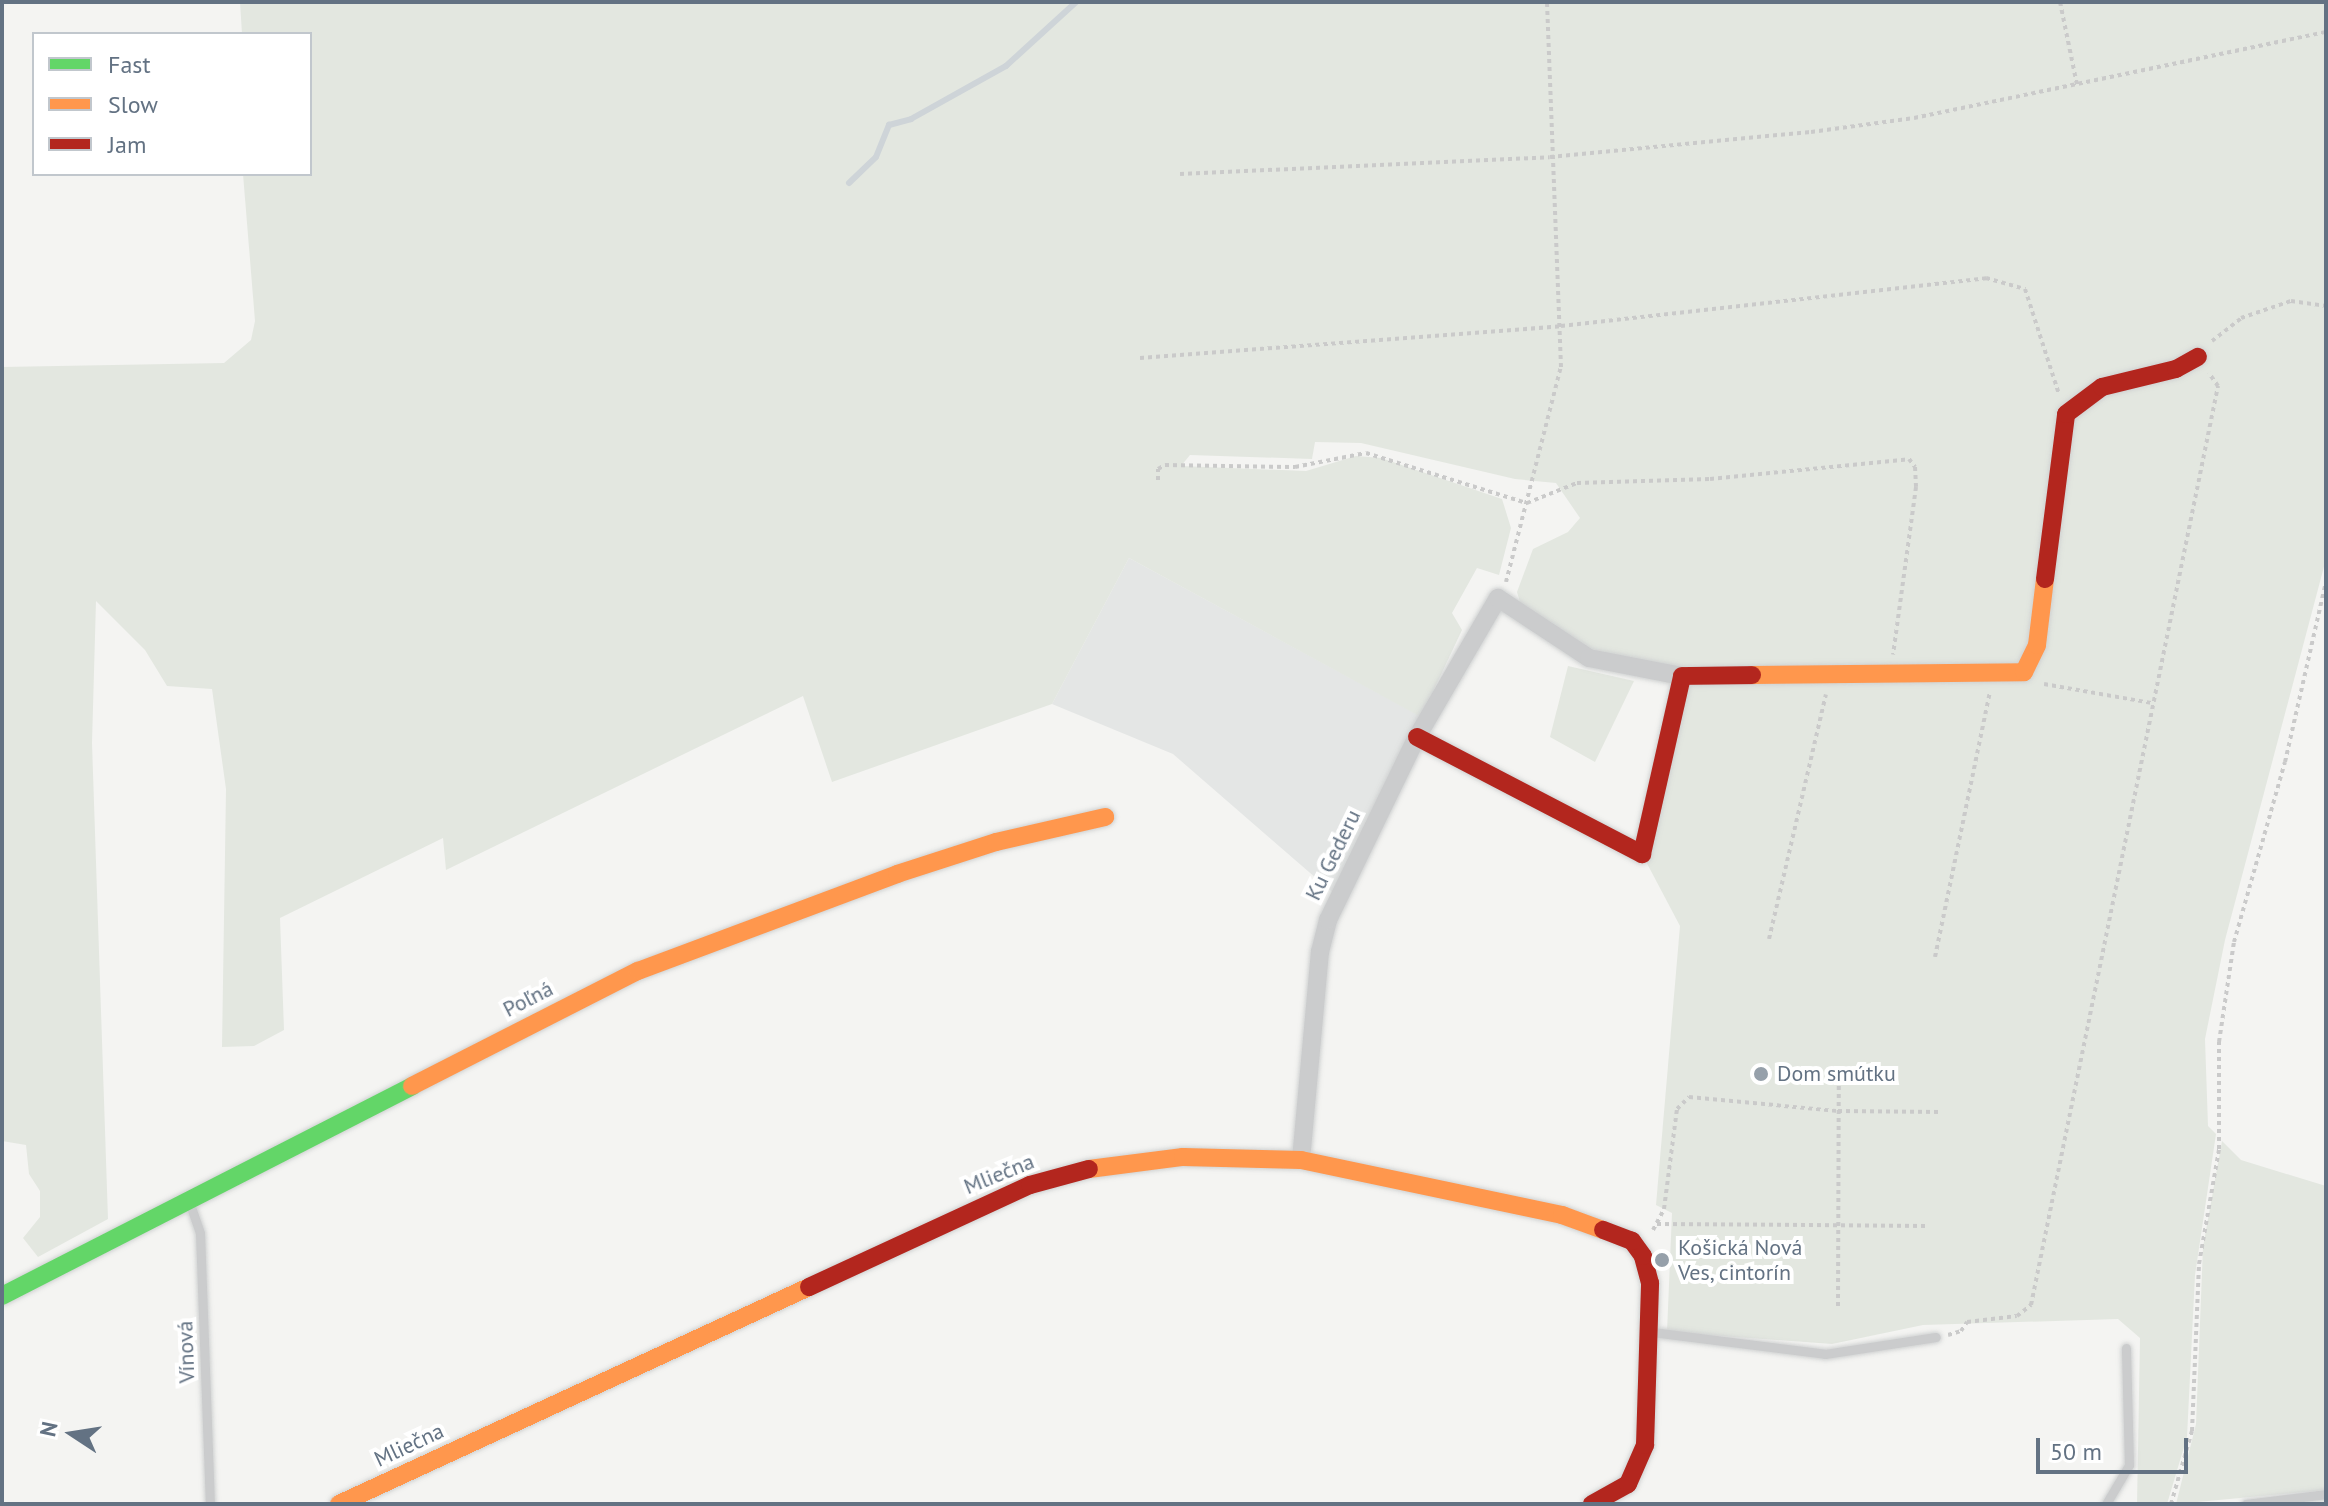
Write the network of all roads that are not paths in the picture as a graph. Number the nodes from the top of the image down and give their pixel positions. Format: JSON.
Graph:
{"nodes":[{"id":1,"x":2198,"y":357,"type":"road end"},
{"id":2,"x":1682,"y":676,"type":"junction"},
{"id":3,"x":1417,"y":737,"type":"junction"},
{"id":4,"x":1105,"y":817,"type":"dead end"},
{"id":5,"x":1301,"y":1160,"type":"junction"},
{"id":6,"x":189,"y":1201,"type":"junction"},
{"id":7,"x":2,"y":1296,"type":"edge"},
{"id":8,"x":1652,"y":1332,"type":"junction"},
{"id":9,"x":1936,"y":1337,"type":"road end"},
{"id":10,"x":2126,"y":1348,"type":"dead end"},
{"id":11,"x":2326,"y":1494,"type":"edge"},
{"id":12,"x":210,"y":1504,"type":"edge"},
{"id":13,"x":339,"y":1504,"type":"edge"},
{"id":14,"x":1592,"y":1504,"type":"edge"},
{"id":15,"x":2106,"y":1504,"type":"edge"},
{"id":16,"x":2246,"y":1504,"type":"edge"}],
"edges":[{"from":1,"to":2,"type":"street"},
{"from":2,"to":3,"type":"street","name":"Ku Gederu"},
{"from":2,"to":3,"type":"street"},
{"from":3,"to":5,"type":"street","name":"Ku Gederu"},
{"from":4,"to":6,"type":"street","name":"Poľná"},
{"from":5,"to":8,"type":"street","name":"Mliečna"},
{"from":5,"to":13,"type":"street","name":"Mliečna"},
{"from":6,"to":7,"type":"street","name":"Poľná"},
{"from":6,"to":12,"type":"lane","name":"Vínová"},
{"from":8,"to":9,"type":"lane"},
{"from":8,"to":14,"type":"street","name":"Mliečna"},
{"from":10,"to":15,"type":"lane"},
{"from":11,"to":16,"type":"lane"}]}
